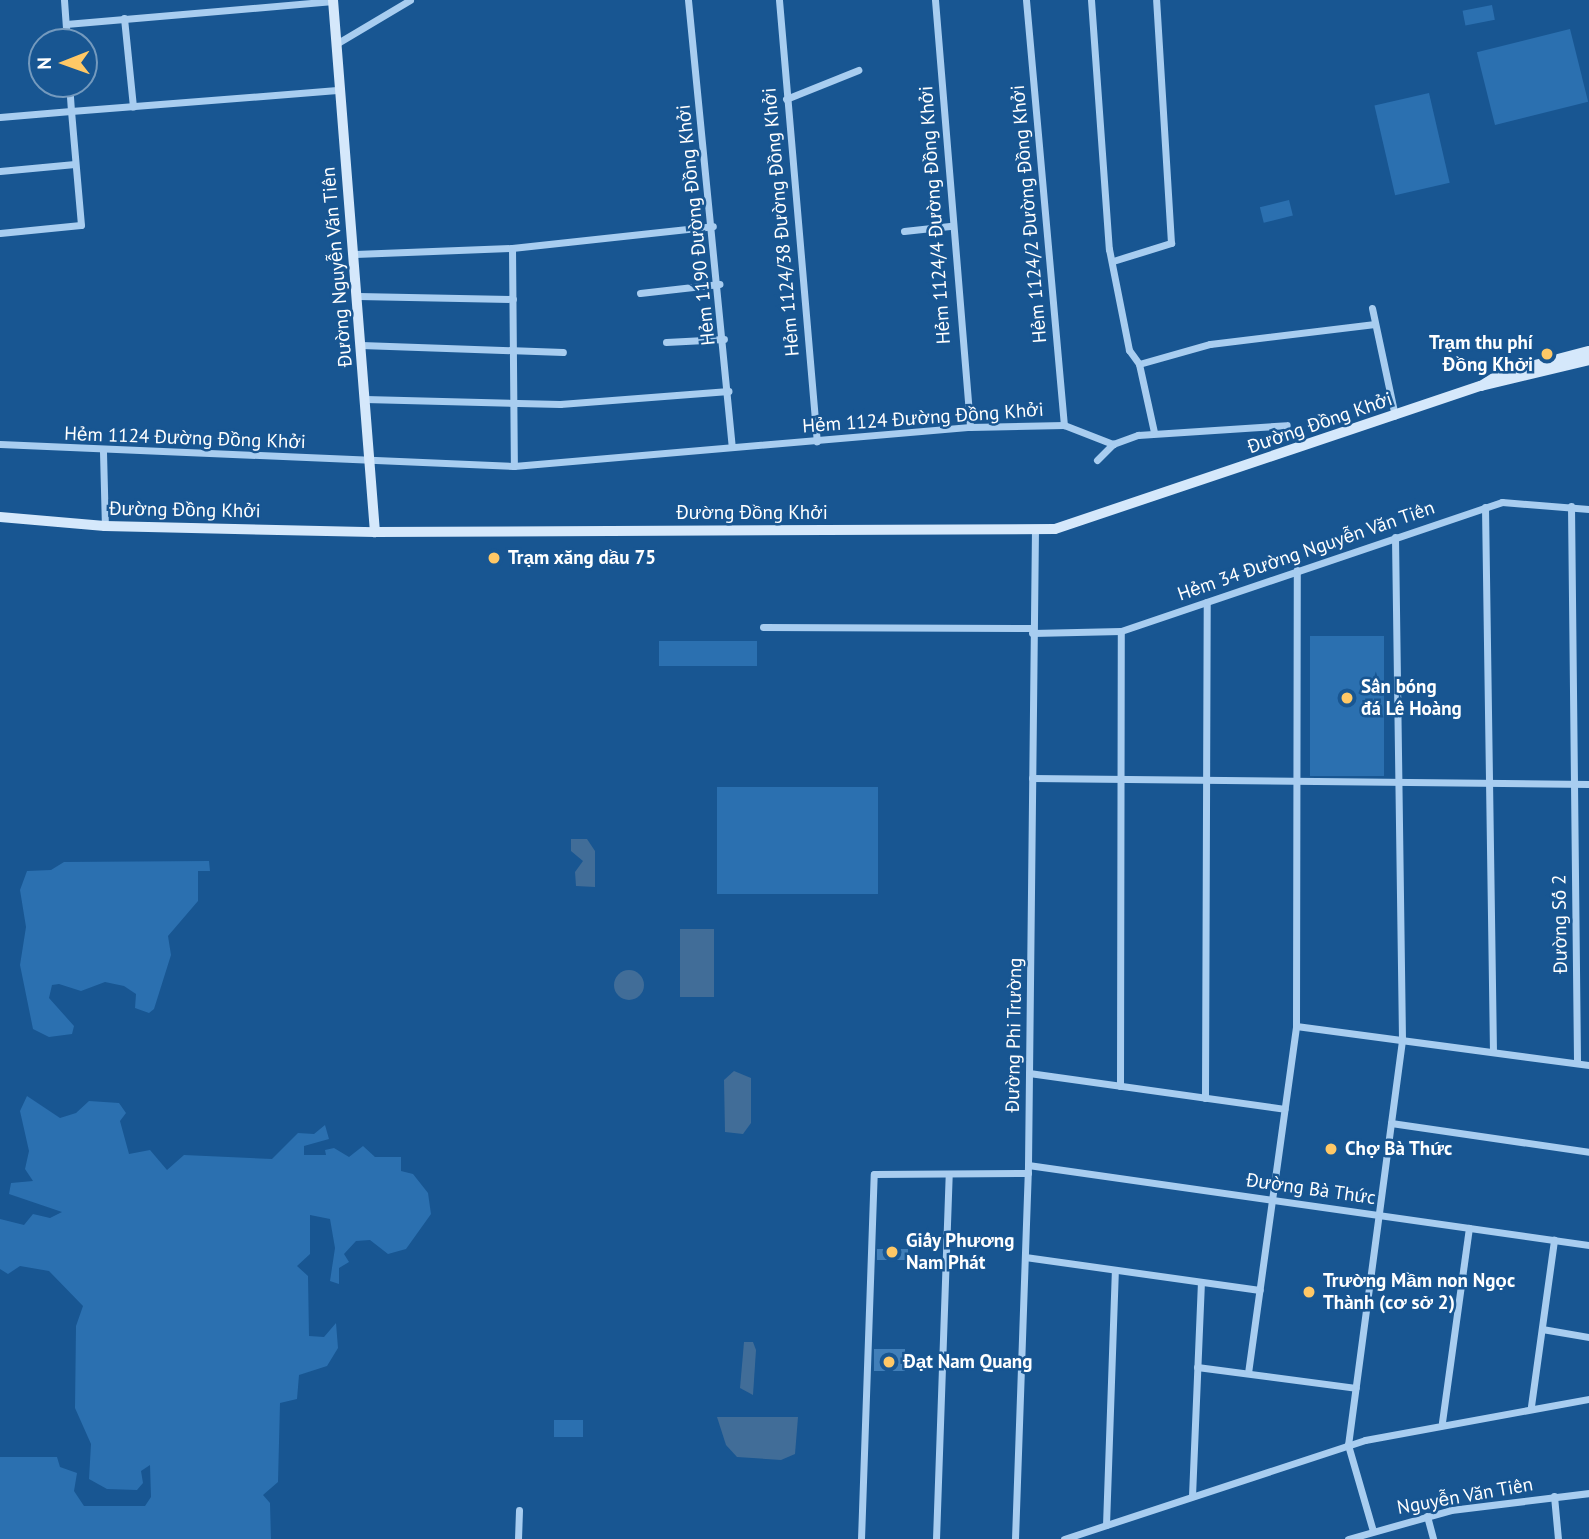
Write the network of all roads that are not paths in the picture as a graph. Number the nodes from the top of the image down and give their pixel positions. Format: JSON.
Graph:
{"nodes":[{"id":1,"x":64,"y":0,"type":"edge"},
{"id":2,"x":410,"y":0,"type":"edge"},
{"id":3,"x":688,"y":0,"type":"edge"},
{"id":4,"x":779,"y":0,"type":"edge"},
{"id":5,"x":934,"y":0,"type":"edge"},
{"id":6,"x":1026,"y":0,"type":"edge"},
{"id":7,"x":1091,"y":0,"type":"edge"},
{"id":8,"x":1156,"y":0,"type":"edge"},
{"id":9,"x":333,"y":1,"type":"edge"},
{"id":10,"x":124,"y":18,"type":"junction"},
{"id":11,"x":66,"y":24,"type":"junction"},
{"id":12,"x":66,"y":28,"type":"edge"},
{"id":13,"x":337,"y":44,"type":"junction"},
{"id":14,"x":858,"y":70,"type":"dead end"},
{"id":15,"x":340,"y":90,"type":"junction"},
{"id":16,"x":70,"y":98,"type":"edge"},
{"id":17,"x":786,"y":99,"type":"junction"},
{"id":18,"x":133,"y":107,"type":"junction"},
{"id":19,"x":71,"y":111,"type":"junction"},
{"id":20,"x":0,"y":117,"type":"edge"},
{"id":21,"x":75,"y":164,"type":"junction"},
{"id":22,"x":0,"y":171,"type":"edge"},
{"id":23,"x":713,"y":226,"type":"junction"},
{"id":24,"x":950,"y":226,"type":"junction"},
{"id":25,"x":904,"y":231,"type":"dead end"},
{"id":26,"x":0,"y":233,"type":"edge"},
{"id":27,"x":512,"y":248,"type":"junction"},
{"id":28,"x":355,"y":254,"type":"junction"},
{"id":29,"x":1113,"y":261,"type":"junction"},
{"id":30,"x":719,"y":284,"type":"junction"},
{"id":31,"x":640,"y":293,"type":"dead end"},
{"id":32,"x":358,"y":296,"type":"junction"},
{"id":33,"x":513,"y":299,"type":"junction"},
{"id":34,"x":1372,"y":308,"type":"dead end"},
{"id":35,"x":1375,"y":324,"type":"junction"},
{"id":36,"x":724,"y":339,"type":"junction"},
{"id":37,"x":666,"y":342,"type":"dead end"},
{"id":38,"x":361,"y":345,"type":"junction"},
{"id":39,"x":1589,"y":351,"type":"edge"},
{"id":40,"x":515,"y":352,"type":"junction"},
{"id":41,"x":563,"y":352,"type":"dead end"},
{"id":42,"x":1589,"y":360,"type":"edge"},
{"id":43,"x":1139,"y":364,"type":"junction"},
{"id":44,"x":1481,"y":386,"type":"junction"},
{"id":45,"x":728,"y":391,"type":"junction"},
{"id":46,"x":365,"y":399,"type":"junction"},
{"id":47,"x":515,"y":403,"type":"junction"},
{"id":48,"x":1395,"y":416,"type":"junction"},
{"id":49,"x":1064,"y":425,"type":"junction"},
{"id":50,"x":1287,"y":425,"type":"dead end"},
{"id":51,"x":970,"y":428,"type":"junction"},
{"id":52,"x":1154,"y":432,"type":"junction"},
{"id":53,"x":817,"y":440,"type":"junction"},
{"id":54,"x":0,"y":444,"type":"edge"},
{"id":55,"x":1113,"y":444,"type":"junction"},
{"id":56,"x":732,"y":447,"type":"junction"},
{"id":57,"x":103,"y":452,"type":"junction"},
{"id":58,"x":370,"y":459,"type":"junction"},
{"id":59,"x":1097,"y":460,"type":"dead end"},
{"id":60,"x":514,"y":466,"type":"junction"},
{"id":61,"x":1571,"y":506,"type":"junction"},
{"id":62,"x":1485,"y":507,"type":"junction"},
{"id":63,"x":1589,"y":509,"type":"edge"},
{"id":64,"x":0,"y":517,"type":"edge"},
{"id":65,"x":105,"y":526,"type":"junction"},
{"id":66,"x":1035,"y":531,"type":"junction"},
{"id":67,"x":375,"y":532,"type":"junction"},
{"id":68,"x":1395,"y":537,"type":"junction"},
{"id":69,"x":1297,"y":570,"type":"junction"},
{"id":70,"x":1207,"y":601,"type":"junction"},
{"id":71,"x":763,"y":627,"type":"dead end"},
{"id":72,"x":1033,"y":630,"type":"junction"},
{"id":73,"x":1121,"y":631,"type":"junction"},
{"id":74,"x":1032,"y":778,"type":"junction"},
{"id":75,"x":1120,"y":780,"type":"junction"},
{"id":76,"x":1206,"y":782,"type":"junction"},
{"id":77,"x":1297,"y":784,"type":"junction"},
{"id":78,"x":1589,"y":784,"type":"edge"},
{"id":79,"x":1489,"y":785,"type":"junction"},
{"id":80,"x":1574,"y":785,"type":"junction"},
{"id":81,"x":1398,"y":786,"type":"junction"},
{"id":82,"x":1296,"y":1026,"type":"junction"},
{"id":83,"x":1402,"y":1039,"type":"junction"},
{"id":84,"x":1493,"y":1052,"type":"junction"},
{"id":85,"x":1577,"y":1063,"type":"junction"},
{"id":86,"x":1589,"y":1065,"type":"edge"},
{"id":87,"x":1029,"y":1073,"type":"junction"},
{"id":88,"x":1119,"y":1086,"type":"junction"},
{"id":89,"x":1205,"y":1098,"type":"junction"},
{"id":90,"x":1284,"y":1110,"type":"junction"},
{"id":91,"x":1391,"y":1123,"type":"junction"},
{"id":92,"x":1589,"y":1152,"type":"edge"},
{"id":93,"x":1028,"y":1169,"type":"junction"},
{"id":94,"x":949,"y":1174,"type":"junction"},
{"id":95,"x":1272,"y":1200,"type":"junction"},
{"id":96,"x":1379,"y":1215,"type":"junction"},
{"id":97,"x":1469,"y":1228,"type":"junction"},
{"id":98,"x":1554,"y":1240,"type":"junction"},
{"id":99,"x":1589,"y":1245,"type":"edge"},
{"id":100,"x":1025,"y":1257,"type":"junction"},
{"id":101,"x":1115,"y":1270,"type":"junction"},
{"id":102,"x":1201,"y":1282,"type":"junction"},
{"id":103,"x":1260,"y":1290,"type":"junction"},
{"id":104,"x":1542,"y":1329,"type":"junction"},
{"id":105,"x":1589,"y":1337,"type":"edge"},
{"id":106,"x":1197,"y":1367,"type":"junction"},
{"id":107,"x":1248,"y":1373,"type":"junction"},
{"id":108,"x":1356,"y":1388,"type":"junction"},
{"id":109,"x":1589,"y":1399,"type":"edge"},
{"id":110,"x":1531,"y":1406,"type":"junction"},
{"id":111,"x":1442,"y":1422,"type":"junction"},
{"id":112,"x":1348,"y":1445,"type":"junction"},
{"id":113,"x":1589,"y":1493,"type":"edge"},
{"id":114,"x":1192,"y":1496,"type":"junction"},
{"id":115,"x":1554,"y":1496,"type":"junction"},
{"id":116,"x":519,"y":1510,"type":"dead end"},
{"id":117,"x":1427,"y":1516,"type":"junction"},
{"id":118,"x":1106,"y":1525,"type":"junction"},
{"id":119,"x":1373,"y":1531,"type":"junction"},
{"id":120,"x":518,"y":1539,"type":"edge"},
{"id":121,"x":861,"y":1539,"type":"edge"},
{"id":122,"x":936,"y":1539,"type":"edge"},
{"id":123,"x":1015,"y":1539,"type":"edge"},
{"id":124,"x":1064,"y":1539,"type":"edge"},
{"id":125,"x":1348,"y":1539,"type":"edge"},
{"id":126,"x":1433,"y":1539,"type":"edge"},
{"id":127,"x":1558,"y":1539,"type":"edge"}],
"edges":[{"from":1,"to":11,"type":"street"},
{"from":2,"to":13,"type":"street"},
{"from":3,"to":23,"type":"street","name":"Hẻm 1190 Đường Đồng Khởi"},
{"from":4,"to":17,"type":"street","name":"Hẻm 1124/38 Đường Đồng Khởi"},
{"from":5,"to":24,"type":"street","name":"Hẻm 1124/4 Đường Đồng Khởi"},
{"from":6,"to":49,"type":"street","name":"Hẻm 1124/2 Đường Đồng Khởi"},
{"from":7,"to":29,"type":"street"},
{"from":8,"to":29,"type":"street"},
{"from":9,"to":10,"type":"street"},
{"from":9,"to":13,"type":"main road","name":"Đường Nguyễn Văn Tiên"},
{"from":10,"to":11,"type":"street"},
{"from":10,"to":18,"type":"street"},
{"from":11,"to":12,"type":"street"},
{"from":13,"to":15,"type":"main road","name":"Đường Nguyễn Văn Tiên"},
{"from":14,"to":17,"type":"street"},
{"from":15,"to":18,"type":"street"},
{"from":15,"to":28,"type":"main road","name":"Đường Nguyễn Văn Tiên"},
{"from":16,"to":19,"type":"street"},
{"from":17,"to":53,"type":"street","name":"Hẻm 1124/38 Đường Đồng Khởi"},
{"from":18,"to":19,"type":"street"},
{"from":19,"to":20,"type":"street"},
{"from":19,"to":21,"type":"street"},
{"from":21,"to":22,"type":"street"},
{"from":21,"to":26,"type":"street"},
{"from":23,"to":27,"type":"street"},
{"from":23,"to":30,"type":"street","name":"Hẻm 1190 Đường Đồng Khởi"},
{"from":24,"to":25,"type":"street"},
{"from":24,"to":51,"type":"street","name":"Hẻm 1124/4 Đường Đồng Khởi"},
{"from":27,"to":28,"type":"street"},
{"from":27,"to":33,"type":"street"},
{"from":28,"to":32,"type":"main road","name":"Đường Nguyễn Văn Tiên"},
{"from":29,"to":43,"type":"street"},
{"from":30,"to":31,"type":"street"},
{"from":30,"to":36,"type":"street","name":"Hẻm 1190 Đường Đồng Khởi"},
{"from":32,"to":33,"type":"street"},
{"from":32,"to":38,"type":"main road","name":"Đường Nguyễn Văn Tiên"},
{"from":33,"to":40,"type":"street"},
{"from":34,"to":35,"type":"street"},
{"from":35,"to":43,"type":"street"},
{"from":35,"to":48,"type":"street"},
{"from":36,"to":37,"type":"street"},
{"from":36,"to":45,"type":"street","name":"Hẻm 1190 Đường Đồng Khởi"},
{"from":38,"to":40,"type":"street"},
{"from":38,"to":46,"type":"main road","name":"Đường Nguyễn Văn Tiên"},
{"from":39,"to":44,"type":"main road","name":"Đường Đồng Khởi"},
{"from":40,"to":41,"type":"street"},
{"from":40,"to":47,"type":"street"},
{"from":42,"to":44,"type":"main road","name":"Đường Đồng Khởi"},
{"from":43,"to":52,"type":"street"},
{"from":44,"to":48,"type":"main road","name":"Đường Đồng Khởi"},
{"from":45,"to":47,"type":"street"},
{"from":45,"to":56,"type":"street","name":"Hẻm 1190 Đường Đồng Khởi"},
{"from":46,"to":47,"type":"street"},
{"from":46,"to":58,"type":"main road","name":"Đường Nguyễn Văn Tiên"},
{"from":47,"to":60,"type":"street"},
{"from":48,"to":66,"type":"main road","name":"Đường Đồng Khởi"},
{"from":49,"to":51,"type":"street","name":"Hẻm 1124 Đường Đồng Khởi"},
{"from":49,"to":55,"type":"street","name":"Hẻm 1124 Đường Đồng Khởi"},
{"from":50,"to":52,"type":"street"},
{"from":51,"to":53,"type":"street","name":"Hẻm 1124 Đường Đồng Khởi"},
{"from":52,"to":55,"type":"street"},
{"from":53,"to":56,"type":"street","name":"Hẻm 1124 Đường Đồng Khởi"},
{"from":54,"to":57,"type":"street","name":"Hẻm 1124 Đường Đồng Khởi"},
{"from":55,"to":59,"type":"street"},
{"from":56,"to":60,"type":"street","name":"Hẻm 1124 Đường Đồng Khởi"},
{"from":57,"to":58,"type":"street","name":"Hẻm 1124 Đường Đồng Khởi"},
{"from":57,"to":65,"type":"street"},
{"from":58,"to":60,"type":"street","name":"Hẻm 1124 Đường Đồng Khởi"},
{"from":58,"to":67,"type":"main road","name":"Đường Nguyễn Văn Tiên"},
{"from":61,"to":62,"type":"street","name":"Hẻm 34 Đường Nguyễn Văn Tiên"},
{"from":61,"to":63,"type":"street","name":"Hẻm 34 Đường Nguyễn Văn Tiên"},
{"from":61,"to":80,"type":"street","name":"Đường Số 2"},
{"from":62,"to":68,"type":"street","name":"Hẻm 34 Đường Nguyễn Văn Tiên"},
{"from":62,"to":79,"type":"street"},
{"from":64,"to":65,"type":"main road","name":"Đường Đồng Khởi"},
{"from":65,"to":67,"type":"main road","name":"Đường Đồng Khởi"},
{"from":66,"to":67,"type":"main road","name":"Đường Đồng Khởi"},
{"from":66,"to":72,"type":"street","name":"Đường Phi Trường"},
{"from":68,"to":69,"type":"street","name":"Hẻm 34 Đường Nguyễn Văn Tiên"},
{"from":68,"to":81,"type":"street"},
{"from":69,"to":70,"type":"street","name":"Hẻm 34 Đường Nguyễn Văn Tiên"},
{"from":69,"to":77,"type":"street"},
{"from":70,"to":73,"type":"street","name":"Hẻm 34 Đường Nguyễn Văn Tiên"},
{"from":70,"to":76,"type":"street"},
{"from":71,"to":72,"type":"street","name":"Hẻm 34 Đường Nguyễn Văn Tiên"},
{"from":72,"to":73,"type":"street","name":"Hẻm 34 Đường Nguyễn Văn Tiên"},
{"from":72,"to":74,"type":"street","name":"Đường Phi Trường"},
{"from":73,"to":75,"type":"street"},
{"from":74,"to":75,"type":"street"},
{"from":74,"to":87,"type":"street","name":"Đường Phi Trường"},
{"from":75,"to":76,"type":"street"},
{"from":75,"to":88,"type":"street"},
{"from":76,"to":77,"type":"street"},
{"from":76,"to":89,"type":"street"},
{"from":77,"to":81,"type":"street"},
{"from":77,"to":82,"type":"street"},
{"from":78,"to":80,"type":"street"},
{"from":79,"to":80,"type":"street"},
{"from":79,"to":81,"type":"street"},
{"from":79,"to":84,"type":"street"},
{"from":80,"to":85,"type":"street","name":"Đường Số 2"},
{"from":81,"to":83,"type":"street"},
{"from":82,"to":83,"type":"street"},
{"from":82,"to":90,"type":"street"},
{"from":83,"to":84,"type":"street"},
{"from":83,"to":91,"type":"street"},
{"from":84,"to":85,"type":"street"},
{"from":85,"to":86,"type":"street"},
{"from":87,"to":88,"type":"street"},
{"from":87,"to":93,"type":"street","name":"Đường Phi Trường"},
{"from":88,"to":89,"type":"street"},
{"from":89,"to":90,"type":"street"},
{"from":90,"to":95,"type":"street"},
{"from":91,"to":92,"type":"street"},
{"from":91,"to":96,"type":"street"},
{"from":93,"to":94,"type":"street","name":"Đường Bà Thức"},
{"from":93,"to":95,"type":"street","name":"Đường Bà Thức"},
{"from":93,"to":100,"type":"street","name":"Đường Phi Trường"},
{"from":94,"to":121,"type":"street","name":"Đường Bà Thức"},
{"from":94,"to":122,"type":"street"},
{"from":95,"to":96,"type":"street","name":"Đường Bà Thức"},
{"from":95,"to":103,"type":"street"},
{"from":96,"to":97,"type":"street","name":"Đường Bà Thức"},
{"from":96,"to":108,"type":"street"},
{"from":97,"to":98,"type":"street","name":"Đường Bà Thức"},
{"from":97,"to":111,"type":"street"},
{"from":98,"to":99,"type":"street","name":"Đường Bà Thức"},
{"from":98,"to":104,"type":"street"},
{"from":100,"to":101,"type":"street"},
{"from":100,"to":123,"type":"street","name":"Đường Phi Trường"},
{"from":101,"to":102,"type":"street"},
{"from":101,"to":118,"type":"street"},
{"from":102,"to":103,"type":"street"},
{"from":102,"to":106,"type":"street"},
{"from":103,"to":107,"type":"street"},
{"from":104,"to":105,"type":"street"},
{"from":104,"to":110,"type":"street"},
{"from":106,"to":107,"type":"street"},
{"from":106,"to":114,"type":"street"},
{"from":107,"to":108,"type":"street"},
{"from":108,"to":112,"type":"street"},
{"from":109,"to":110,"type":"street"},
{"from":110,"to":111,"type":"street"},
{"from":111,"to":112,"type":"street"},
{"from":112,"to":114,"type":"street"},
{"from":112,"to":119,"type":"street"},
{"from":113,"to":115,"type":"street","name":"Nguyễn Văn Tiên"},
{"from":114,"to":118,"type":"street"},
{"from":115,"to":117,"type":"street","name":"Nguyễn Văn Tiên"},
{"from":115,"to":127,"type":"street"},
{"from":116,"to":120,"type":"street"},
{"from":117,"to":119,"type":"street","name":"Nguyễn Văn Tiên"},
{"from":117,"to":126,"type":"street"},
{"from":118,"to":124,"type":"street"},
{"from":119,"to":125,"type":"street","name":"Nguyễn Văn Tiên"}]}
